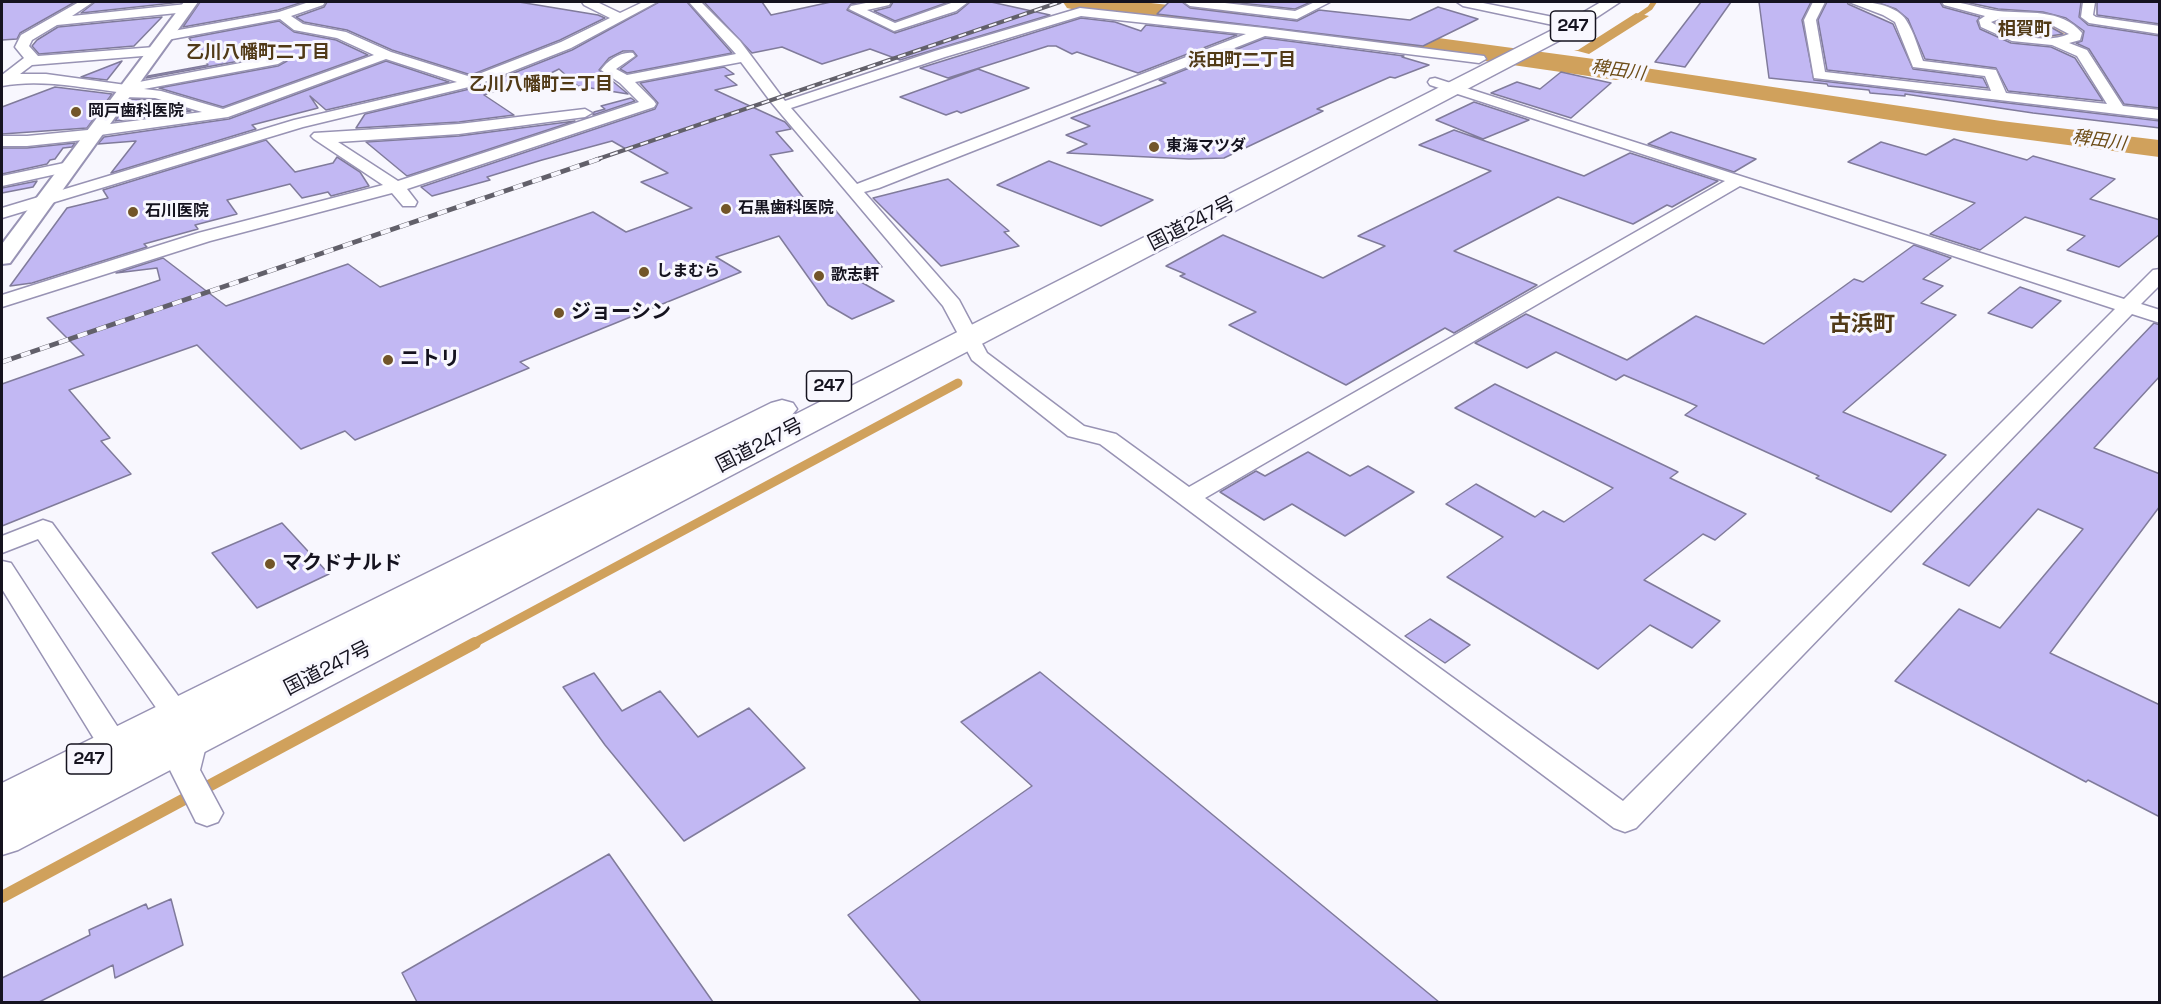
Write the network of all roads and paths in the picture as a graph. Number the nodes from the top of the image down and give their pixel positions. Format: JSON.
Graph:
{"nodes":[{"id":1,"x":87,"y":2,"type":"edge"},
{"id":2,"x":319,"y":2,"type":"edge"},
{"id":3,"x":588,"y":2,"type":"edge"},
{"id":4,"x":651,"y":2,"type":"edge"},
{"id":5,"x":695,"y":2,"type":"edge"},
{"id":6,"x":885,"y":2,"type":"edge"},
{"id":7,"x":962,"y":2,"type":"edge"},
{"id":8,"x":1190,"y":2,"type":"edge"},
{"id":9,"x":1324,"y":2,"type":"edge"},
{"id":10,"x":1463,"y":2,"type":"edge"},
{"id":11,"x":1584,"y":2,"type":"edge"},
{"id":12,"x":1612,"y":2,"type":"edge"},
{"id":13,"x":1819,"y":2,"type":"edge"},
{"id":14,"x":1855,"y":2,"type":"edge"},
{"id":15,"x":1948,"y":2,"type":"edge"},
{"id":16,"x":2089,"y":2,"type":"edge"},
{"id":17,"x":189,"y":5,"type":"edge"},
{"id":18,"x":282,"y":15,"type":"junction"},
{"id":19,"x":1997,"y":15,"type":"junction"},
{"id":20,"x":619,"y":17,"type":"junction"},
{"id":21,"x":1553,"y":21,"type":"junction"},
{"id":22,"x":51,"y":22,"type":"junction"},
{"id":23,"x":2160,"y":30,"type":"edge"},
{"id":24,"x":1264,"y":32,"type":"junction"},
{"id":25,"x":167,"y":36,"type":"junction"},
{"id":26,"x":2052,"y":41,"type":"junction"},
{"id":27,"x":155,"y":51,"type":"junction"},
{"id":28,"x":386,"y":55,"type":"junction"},
{"id":29,"x":628,"y":56,"type":"dead end"},
{"id":30,"x":1493,"y":56,"type":"junction"},
{"id":31,"x":744,"y":57,"type":"junction"},
{"id":32,"x":1988,"y":58,"type":"dead end"},
{"id":33,"x":278,"y":60,"type":"dead end"},
{"id":34,"x":29,"y":61,"type":"junction"},
{"id":35,"x":1991,"y":73,"type":"junction"},
{"id":36,"x":3,"y":80,"type":"edge"},
{"id":37,"x":625,"y":80,"type":"junction"},
{"id":38,"x":472,"y":82,"type":"junction"},
{"id":39,"x":1445,"y":85,"type":"junction"},
{"id":40,"x":126,"y":90,"type":"junction"},
{"id":41,"x":2001,"y":97,"type":"junction"},
{"id":42,"x":783,"y":106,"type":"junction"},
{"id":43,"x":2118,"y":110,"type":"junction"},
{"id":44,"x":626,"y":111,"type":"junction"},
{"id":45,"x":223,"y":114,"type":"junction"},
{"id":46,"x":2160,"y":115,"type":"edge"},
{"id":47,"x":299,"y":123,"type":"junction"},
{"id":48,"x":271,"y":131,"type":"junction"},
{"id":49,"x":94,"y":132,"type":"junction"},
{"id":50,"x":322,"y":138,"type":"junction"},
{"id":51,"x":2,"y":141,"type":"edge"},
{"id":52,"x":69,"y":167,"type":"junction"},
{"id":53,"x":1739,"y":180,"type":"junction"},
{"id":54,"x":2,"y":181,"type":"edge"},
{"id":55,"x":396,"y":187,"type":"junction"},
{"id":56,"x":853,"y":190,"type":"junction"},
{"id":57,"x":43,"y":201,"type":"junction"},
{"id":58,"x":409,"y":202,"type":"dead end"},
{"id":59,"x":2,"y":213,"type":"edge"},
{"id":60,"x":2,"y":258,"type":"edge"},
{"id":61,"x":2160,"y":274,"type":"edge"},
{"id":62,"x":2,"y":301,"type":"edge"},
{"id":63,"x":2127,"y":306,"type":"junction"},
{"id":64,"x":2160,"y":317,"type":"edge"},
{"id":65,"x":966,"y":328,"type":"junction"},
{"id":66,"x":1188,"y":498,"type":"junction"},
{"id":67,"x":2,"y":545,"type":"edge"},
{"id":68,"x":2,"y":569,"type":"edge"},
{"id":69,"x":185,"y":741,"type":"junction"},
{"id":70,"x":122,"y":758,"type":"junction"},
{"id":71,"x":2,"y":802,"type":"edge"},
{"id":72,"x":207,"y":813,"type":"dead end"},
{"id":73,"x":2,"y":837,"type":"edge"}],
"edges":[{"from":1,"to":22,"type":"street"},
{"from":2,"to":18,"type":"street"},
{"from":3,"to":20,"type":"street"},
{"from":4,"to":20,"type":"street"},
{"from":5,"to":31,"type":"street"},
{"from":6,"to":7,"type":"street"},
{"from":8,"to":9,"type":"street"},
{"from":10,"to":21,"type":"street"},
{"from":11,"to":21,"type":"highway","name":"国道247号","number":"247"},
{"from":12,"to":30,"type":"highway","name":"国道247号","number":"247"},
{"from":13,"to":41,"type":"street"},
{"from":14,"to":35,"type":"street"},
{"from":15,"to":19,"type":"street"},
{"from":16,"to":23,"type":"street"},
{"from":17,"to":22,"type":"street"},
{"from":17,"to":25,"type":"street"},
{"from":18,"to":25,"type":"street"},
{"from":18,"to":28,"type":"street"},
{"from":19,"to":26,"type":"street"},
{"from":19,"to":26,"type":"street"},
{"from":20,"to":38,"type":"street"},
{"from":21,"to":30,"type":"highway","name":"国道247号","number":"247"},
{"from":22,"to":34,"type":"street"},
{"from":24,"to":30,"type":"street"},
{"from":24,"to":42,"type":"street"},
{"from":24,"to":56,"type":"street"},
{"from":25,"to":27,"type":"street"},
{"from":26,"to":43,"type":"street"},
{"from":27,"to":34,"type":"street"},
{"from":27,"to":40,"type":"street"},
{"from":28,"to":38,"type":"street"},
{"from":28,"to":45,"type":"street"},
{"from":29,"to":37,"type":"street"},
{"from":30,"to":39,"type":"highway","name":"国道247号","number":"247"},
{"from":31,"to":37,"type":"street"},
{"from":31,"to":42,"type":"street"},
{"from":32,"to":35,"type":"street"},
{"from":33,"to":40,"type":"street"},
{"from":34,"to":36,"type":"street"},
{"from":35,"to":41,"type":"street"},
{"from":36,"to":40,"type":"street"},
{"from":37,"to":44,"type":"street"},
{"from":38,"to":47,"type":"street"},
{"from":39,"to":53,"type":"street"},
{"from":39,"to":65,"type":"highway","name":"国道247号","number":"247"},
{"from":40,"to":45,"type":"street"},
{"from":40,"to":49,"type":"street"},
{"from":41,"to":43,"type":"street"},
{"from":42,"to":56,"type":"street"},
{"from":43,"to":46,"type":"street"},
{"from":44,"to":50,"type":"street"},
{"from":44,"to":55,"type":"street"},
{"from":45,"to":48,"type":"street"},
{"from":45,"to":49,"type":"street"},
{"from":47,"to":48,"type":"street"},
{"from":47,"to":50,"type":"street"},
{"from":48,"to":57,"type":"street"},
{"from":49,"to":51,"type":"street"},
{"from":49,"to":52,"type":"street"},
{"from":50,"to":55,"type":"street"},
{"from":52,"to":54,"type":"street"},
{"from":52,"to":57,"type":"street"},
{"from":53,"to":63,"type":"street"},
{"from":53,"to":66,"type":"street"},
{"from":55,"to":58,"type":"street"},
{"from":55,"to":62,"type":"street"},
{"from":56,"to":65,"type":"street"},
{"from":57,"to":59,"type":"street"},
{"from":57,"to":60,"type":"street"},
{"from":61,"to":63,"type":"street"},
{"from":63,"to":64,"type":"street"},
{"from":63,"to":66,"type":"street"},
{"from":65,"to":66,"type":"street"},
{"from":65,"to":69,"type":"highway","name":"国道247号","number":"247"},
{"from":67,"to":69,"type":"street"},
{"from":68,"to":70,"type":"street"},
{"from":69,"to":70,"type":"highway","name":"国道247号","number":"247"},
{"from":69,"to":70,"type":"street"},
{"from":69,"to":72,"type":"street"},
{"from":70,"to":71,"type":"highway","name":"国道247号","number":"247"},
{"from":70,"to":73,"type":"highway","name":"国道247号","number":"247"}]}
